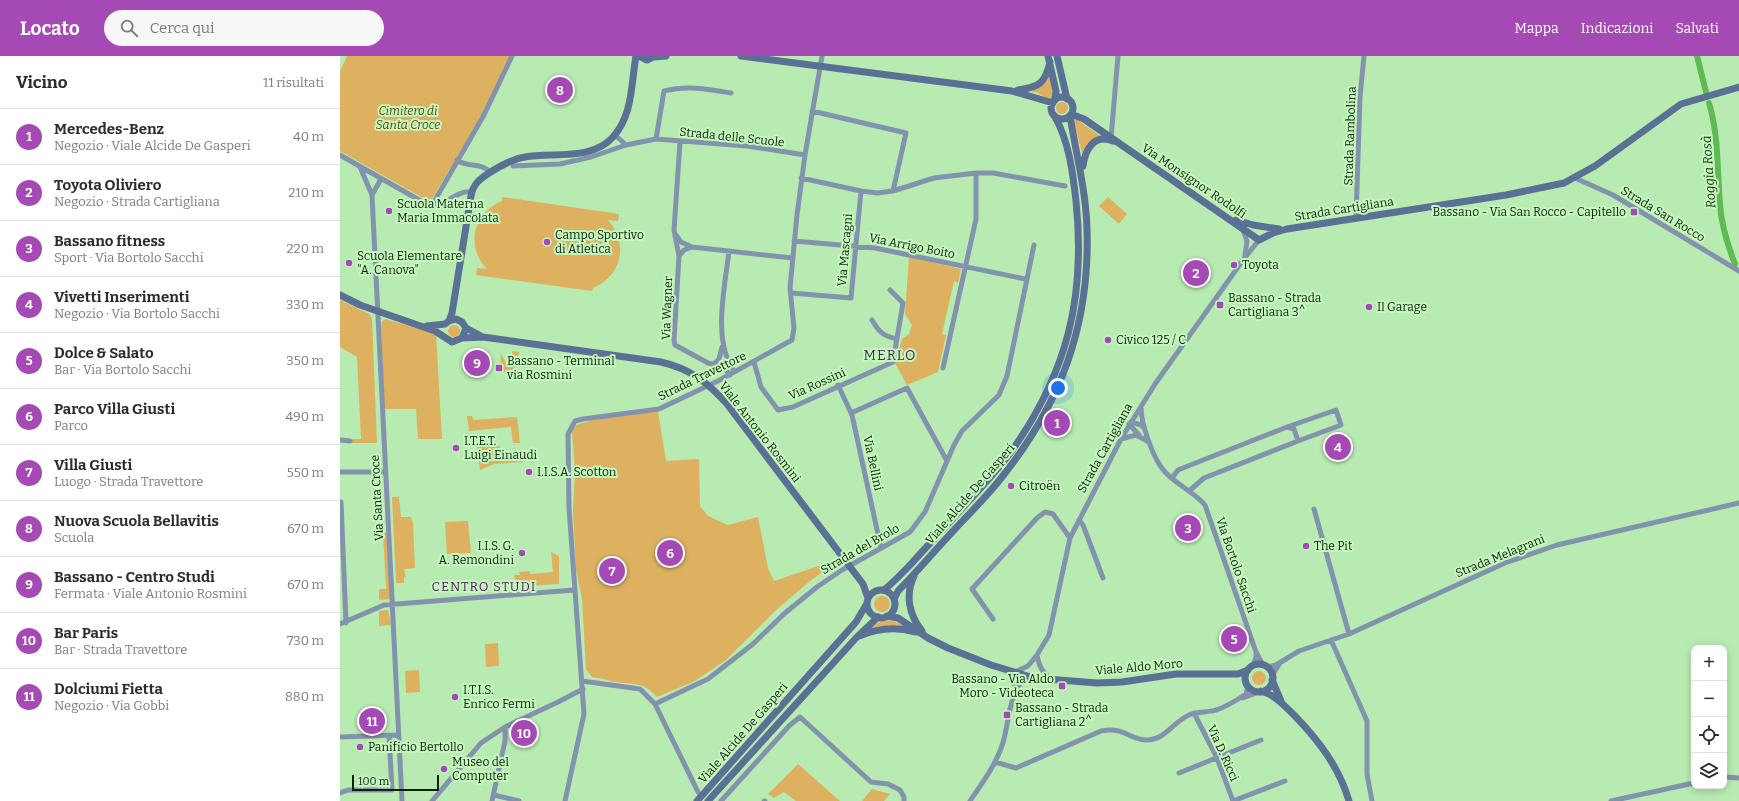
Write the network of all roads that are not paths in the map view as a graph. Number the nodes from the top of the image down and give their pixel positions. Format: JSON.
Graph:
{"nodes":[{"id":1,"x":512,"y":56,"type":"edge"},
{"id":2,"x":638,"y":56,"type":"edge"},
{"id":3,"x":666,"y":56,"type":"edge"},
{"id":4,"x":741,"y":56,"type":"edge"},
{"id":5,"x":822,"y":56,"type":"edge"},
{"id":6,"x":1057,"y":56,"type":"edge"},
{"id":7,"x":1118,"y":56,"type":"edge"},
{"id":8,"x":1364,"y":56,"type":"edge"},
{"id":9,"x":652,"y":58,"type":"edge"},
{"id":10,"x":1049,"y":59,"type":"edge"},
{"id":11,"x":821,"y":67,"type":"junction"},
{"id":12,"x":635,"y":68,"type":"junction"},
{"id":13,"x":1739,"y":87,"type":"edge"},
{"id":14,"x":1012,"y":91,"type":"junction"},
{"id":15,"x":732,"y":93,"type":"dead end"},
{"id":16,"x":1038,"y":98,"type":"junction"},
{"id":17,"x":1067,"y":99,"type":"junction"},
{"id":18,"x":1054,"y":101,"type":"junction"},
{"id":19,"x":812,"y":111,"type":"junction"},
{"id":20,"x":1071,"y":112,"type":"junction"},
{"id":21,"x":1053,"y":114,"type":"junction"},
{"id":22,"x":615,"y":135,"type":"junction"},
{"id":23,"x":656,"y":139,"type":"junction"},
{"id":24,"x":1114,"y":140,"type":"junction"},
{"id":25,"x":680,"y":142,"type":"junction"},
{"id":26,"x":626,"y":145,"type":"junction"},
{"id":27,"x":559,"y":154,"type":"junction"},
{"id":28,"x":340,"y":155,"type":"edge"},
{"id":29,"x":805,"y":155,"type":"junction"},
{"id":30,"x":457,"y":160,"type":"junction"},
{"id":31,"x":564,"y":163,"type":"junction"},
{"id":32,"x":513,"y":166,"type":"dead end"},
{"id":33,"x":360,"y":167,"type":"junction"},
{"id":34,"x":490,"y":172,"type":"junction"},
{"id":35,"x":976,"y":173,"type":"junction"},
{"id":36,"x":1082,"y":173,"type":"junction"},
{"id":37,"x":801,"y":178,"type":"junction"},
{"id":38,"x":1575,"y":178,"type":"junction"},
{"id":39,"x":381,"y":179,"type":"junction"},
{"id":40,"x":1065,"y":186,"type":"dead end"},
{"id":41,"x":861,"y":191,"type":"junction"},
{"id":42,"x":894,"y":191,"type":"junction"},
{"id":43,"x":471,"y":192,"type":"junction"},
{"id":44,"x":372,"y":195,"type":"junction"},
{"id":45,"x":435,"y":200,"type":"dead end"},
{"id":46,"x":1356,"y":218,"type":"junction"},
{"id":47,"x":1230,"y":219,"type":"junction"},
{"id":48,"x":1239,"y":224,"type":"junction"},
{"id":49,"x":1287,"y":229,"type":"junction"},
{"id":50,"x":675,"y":234,"type":"junction"},
{"id":51,"x":1259,"y":240,"type":"junction"},
{"id":52,"x":794,"y":241,"type":"junction"},
{"id":53,"x":1034,"y":245,"type":"dead end"},
{"id":54,"x":856,"y":246,"type":"junction"},
{"id":55,"x":692,"y":247,"type":"junction"},
{"id":56,"x":729,"y":251,"type":"junction"},
{"id":57,"x":679,"y":256,"type":"junction"},
{"id":58,"x":792,"y":258,"type":"junction"},
{"id":59,"x":1243,"y":260,"type":"junction"},
{"id":60,"x":965,"y":267,"type":"junction"},
{"id":61,"x":1739,"y":271,"type":"edge"},
{"id":62,"x":1025,"y":279,"type":"junction"},
{"id":63,"x":890,"y":290,"type":"dead end"},
{"id":64,"x":791,"y":293,"type":"junction"},
{"id":65,"x":340,"y":295,"type":"edge"},
{"id":66,"x":454,"y":298,"type":"junction"},
{"id":67,"x":379,"y":312,"type":"junction"},
{"id":68,"x":872,"y":320,"type":"dead end"},
{"id":69,"x":447,"y":322,"type":"junction"},
{"id":70,"x":464,"y":325,"type":"junction"},
{"id":71,"x":424,"y":327,"type":"junction"},
{"id":72,"x":444,"y":336,"type":"junction"},
{"id":73,"x":483,"y":337,"type":"junction"},
{"id":74,"x":462,"y":338,"type":"junction"},
{"id":75,"x":897,"y":339,"type":"junction"},
{"id":76,"x":722,"y":344,"type":"junction"},
{"id":77,"x":754,"y":362,"type":"junction"},
{"id":78,"x":713,"y":365,"type":"junction"},
{"id":79,"x":943,"y":368,"type":"dead end"},
{"id":80,"x":732,"y":373,"type":"junction"},
{"id":81,"x":710,"y":385,"type":"junction"},
{"id":82,"x":838,"y":385,"type":"junction"},
{"id":83,"x":1141,"y":406,"type":"junction"},
{"id":84,"x":851,"y":413,"type":"junction"},
{"id":85,"x":1130,"y":423,"type":"junction"},
{"id":86,"x":1287,"y":427,"type":"junction"},
{"id":87,"x":1145,"y":430,"type":"junction"},
{"id":88,"x":1140,"y":436,"type":"junction"},
{"id":89,"x":1121,"y":439,"type":"junction"},
{"id":90,"x":340,"y":440,"type":"edge"},
{"id":91,"x":350,"y":441,"type":"dead end"},
{"id":92,"x":1298,"y":441,"type":"junction"},
{"id":93,"x":1149,"y":442,"type":"junction"},
{"id":94,"x":946,"y":461,"type":"junction"},
{"id":95,"x":340,"y":472,"type":"edge"},
{"id":96,"x":385,"y":472,"type":"junction"},
{"id":97,"x":1172,"y":478,"type":"junction"},
{"id":98,"x":1189,"y":491,"type":"junction"},
{"id":99,"x":341,"y":502,"type":"edge"},
{"id":100,"x":1739,"y":503,"type":"edge"},
{"id":101,"x":1314,"y":508,"type":"dead end"},
{"id":102,"x":1079,"y":520,"type":"junction"},
{"id":103,"x":1070,"y":538,"type":"junction"},
{"id":104,"x":881,"y":548,"type":"junction"},
{"id":105,"x":849,"y":566,"type":"junction"},
{"id":106,"x":916,"y":572,"type":"junction"},
{"id":107,"x":1103,"y":578,"type":"dead end"},
{"id":108,"x":863,"y":584,"type":"junction"},
{"id":109,"x":574,"y":590,"type":"junction"},
{"id":110,"x":881,"y":590,"type":"junction"},
{"id":111,"x":340,"y":595,"type":"edge"},
{"id":112,"x":345,"y":599,"type":"junction"},
{"id":113,"x":867,"y":602,"type":"junction"},
{"id":114,"x":895,"y":602,"type":"junction"},
{"id":115,"x":392,"y":604,"type":"junction"},
{"id":116,"x":887,"y":616,"type":"junction"},
{"id":117,"x":878,"y":617,"type":"junction"},
{"id":118,"x":993,"y":619,"type":"dead end"},
{"id":119,"x":905,"y":622,"type":"junction"},
{"id":120,"x":346,"y":623,"type":"junction"},
{"id":121,"x":340,"y":624,"type":"edge"},
{"id":122,"x":921,"y":634,"type":"junction"},
{"id":123,"x":1350,"y":634,"type":"junction"},
{"id":124,"x":856,"y":638,"type":"junction"},
{"id":125,"x":928,"y":638,"type":"junction"},
{"id":126,"x":1331,"y":640,"type":"junction"},
{"id":127,"x":1256,"y":652,"type":"junction"},
{"id":128,"x":1037,"y":655,"type":"junction"},
{"id":129,"x":1281,"y":662,"type":"junction"},
{"id":130,"x":1264,"y":666,"type":"junction"},
{"id":131,"x":1250,"y":668,"type":"junction"},
{"id":132,"x":1010,"y":672,"type":"junction"},
{"id":133,"x":1220,"y":674,"type":"junction"},
{"id":134,"x":1034,"y":678,"type":"junction"},
{"id":135,"x":1272,"y":678,"type":"junction"},
{"id":136,"x":1055,"y":680,"type":"junction"},
{"id":137,"x":582,"y":682,"type":"junction"},
{"id":138,"x":1247,"y":684,"type":"junction"},
{"id":139,"x":582,"y":688,"type":"junction"},
{"id":140,"x":1016,"y":690,"type":"junction"},
{"id":141,"x":1260,"y":692,"type":"junction"},
{"id":142,"x":1240,"y":698,"type":"junction"},
{"id":143,"x":655,"y":704,"type":"junction"},
{"id":144,"x":1284,"y":706,"type":"junction"},
{"id":145,"x":1194,"y":713,"type":"junction"},
{"id":146,"x":584,"y":714,"type":"junction"},
{"id":147,"x":505,"y":727,"type":"junction"},
{"id":148,"x":389,"y":735,"type":"junction"},
{"id":149,"x":398,"y":735,"type":"junction"},
{"id":150,"x":340,"y":737,"type":"edge"},
{"id":151,"x":1261,"y":740,"type":"dead end"},
{"id":152,"x":1217,"y":758,"type":"junction"},
{"id":153,"x":995,"y":762,"type":"junction"},
{"id":154,"x":1179,"y":773,"type":"dead end"},
{"id":155,"x":1727,"y":777,"type":"edge"},
{"id":156,"x":1739,"y":778,"type":"edge"},
{"id":157,"x":1286,"y":781,"type":"dead end"},
{"id":158,"x":1691,"y":784,"type":"edge"},
{"id":159,"x":340,"y":792,"type":"edge"},
{"id":160,"x":698,"y":792,"type":"dead end"},
{"id":161,"x":494,"y":795,"type":"junction"},
{"id":162,"x":402,"y":801,"type":"edge"},
{"id":163,"x":432,"y":801,"type":"edge"},
{"id":164,"x":492,"y":801,"type":"edge"},
{"id":165,"x":519,"y":801,"type":"edge"},
{"id":166,"x":561,"y":801,"type":"edge"},
{"id":167,"x":564,"y":801,"type":"edge"},
{"id":168,"x":697,"y":801,"type":"edge"},
{"id":169,"x":708,"y":801,"type":"edge"},
{"id":170,"x":721,"y":801,"type":"edge"},
{"id":171,"x":904,"y":801,"type":"edge"},
{"id":172,"x":970,"y":801,"type":"edge"},
{"id":173,"x":1233,"y":801,"type":"edge"},
{"id":174,"x":1349,"y":801,"type":"edge"},
{"id":175,"x":1372,"y":801,"type":"edge"},
{"id":176,"x":1611,"y":801,"type":"edge"}],
"edges":[{"from":1,"to":30,"type":"street"},
{"from":2,"to":9,"type":"main road"},
{"from":2,"to":12,"type":"main road"},
{"from":3,"to":9,"type":"main road"},
{"from":4,"to":11,"type":"main road"},
{"from":5,"to":11,"type":"street","name":"Strada Travettore"},
{"from":6,"to":17,"type":"main road","name":"Viale Alcide De Gasperi"},
{"from":7,"to":24,"type":"street"},
{"from":8,"to":46,"type":"street","name":"Strada Rambolina"},
{"from":9,"to":12,"type":"main road"},
{"from":10,"to":14,"type":"main road"},
{"from":10,"to":18,"type":"main road"},
{"from":11,"to":14,"type":"main road"},
{"from":11,"to":19,"type":"street","name":"Strada Travettore"},
{"from":12,"to":22,"type":"main road"},
{"from":13,"to":38,"type":"main road","name":"Strada Cartigliana"},
{"from":14,"to":16,"type":"main road"},
{"from":15,"to":23,"type":"street"},
{"from":16,"to":18,"type":"main road"},
{"from":16,"to":21,"type":"main road"},
{"from":17,"to":18,"type":"main road"},
{"from":17,"to":20,"type":"main road","name":"Viale Alcide De Gasperi"},
{"from":18,"to":21,"type":"main road"},
{"from":19,"to":29,"type":"street","name":"Strada Travettore"},
{"from":19,"to":42,"type":"street"},
{"from":20,"to":21,"type":"main road"},
{"from":20,"to":24,"type":"main road","name":"Via Monsignor Rodolfi"},
{"from":20,"to":36,"type":"main road","name":"Viale Alcide De Gasperi"},
{"from":21,"to":110,"type":"main road","name":"Viale Alcide De Gasperi"},
{"from":22,"to":26,"type":"street"},
{"from":22,"to":27,"type":"main road"},
{"from":23,"to":25,"type":"street","name":"Strada delle Scuole"},
{"from":23,"to":26,"type":"street","name":"Strada delle Scuole"},
{"from":24,"to":36,"type":"main road"},
{"from":24,"to":47,"type":"main road","name":"Via Monsignor Rodolfi"},
{"from":25,"to":29,"type":"street","name":"Strada delle Scuole"},
{"from":25,"to":50,"type":"street","name":"Via Wagner"},
{"from":26,"to":31,"type":"street","name":"Strada delle Scuole"},
{"from":27,"to":31,"type":"street"},
{"from":27,"to":34,"type":"main road"},
{"from":28,"to":33,"type":"street"},
{"from":29,"to":37,"type":"street","name":"Strada Travettore"},
{"from":30,"to":34,"type":"street"},
{"from":30,"to":45,"type":"street"},
{"from":31,"to":32,"type":"street","name":"Strada delle Scuole"},
{"from":33,"to":39,"type":"street"},
{"from":33,"to":44,"type":"street","name":"Via Santa Croce"},
{"from":34,"to":43,"type":"main road"},
{"from":35,"to":40,"type":"street"},
{"from":35,"to":42,"type":"street"},
{"from":35,"to":60,"type":"street"},
{"from":36,"to":106,"type":"main road","name":"Viale Alcide De Gasperi"},
{"from":37,"to":41,"type":"street"},
{"from":37,"to":52,"type":"street","name":"Strada Travettore"},
{"from":38,"to":46,"type":"main road","name":"Strada Cartigliana"},
{"from":38,"to":61,"type":"street","name":"Strada San Rocco"},
{"from":39,"to":43,"type":"street"},
{"from":39,"to":44,"type":"street"},
{"from":41,"to":42,"type":"street"},
{"from":41,"to":54,"type":"street","name":"Via Mascagni"},
{"from":43,"to":66,"type":"main road"},
{"from":44,"to":67,"type":"street","name":"Via Santa Croce"},
{"from":46,"to":49,"type":"main road","name":"Strada Cartigliana"},
{"from":47,"to":48,"type":"main road","name":"Via Monsignor Rodolfi"},
{"from":47,"to":49,"type":"main road"},
{"from":48,"to":51,"type":"main road","name":"Via Monsignor Rodolfi"},
{"from":48,"to":59,"type":"street"},
{"from":49,"to":51,"type":"main road","name":"Strada Cartigliana"},
{"from":50,"to":55,"type":"street"},
{"from":50,"to":57,"type":"street","name":"Via Wagner"},
{"from":51,"to":59,"type":"street","name":"Strada Cartigliana"},
{"from":52,"to":54,"type":"street","name":"Via Arrigo Boito"},
{"from":52,"to":58,"type":"street","name":"Strada Travettore"},
{"from":53,"to":62,"type":"street","name":"Strada del Brolo"},
{"from":54,"to":60,"type":"street","name":"Via Arrigo Boito"},
{"from":54,"to":64,"type":"street","name":"Via Mascagni"},
{"from":55,"to":56,"type":"street"},
{"from":55,"to":57,"type":"street"},
{"from":56,"to":58,"type":"street"},
{"from":56,"to":76,"type":"street"},
{"from":57,"to":78,"type":"street","name":"Via Wagner"},
{"from":58,"to":64,"type":"street","name":"Strada Travettore"},
{"from":59,"to":83,"type":"street","name":"Strada Cartigliana"},
{"from":60,"to":62,"type":"street","name":"Via Arrigo Boito"},
{"from":60,"to":79,"type":"street"},
{"from":62,"to":94,"type":"street","name":"Strada del Brolo"},
{"from":63,"to":75,"type":"street","name":"Via Rossini"},
{"from":64,"to":77,"type":"street","name":"Strada Travettore"},
{"from":65,"to":67,"type":"main road","name":"Viale Antonio Rosmini"},
{"from":66,"to":69,"type":"main road"},
{"from":66,"to":70,"type":"main road"},
{"from":67,"to":71,"type":"main road","name":"Viale Antonio Rosmini"},
{"from":67,"to":96,"type":"street","name":"Via Santa Croce"},
{"from":68,"to":75,"type":"street"},
{"from":69,"to":70,"type":"main road","name":"Viale Antonio Rosmini"},
{"from":69,"to":71,"type":"main road","name":"Viale Antonio Rosmini"},
{"from":69,"to":72,"type":"main road"},
{"from":70,"to":73,"type":"main road","name":"Viale Antonio Rosmini"},
{"from":70,"to":74,"type":"main road"},
{"from":71,"to":72,"type":"main road","name":"Viale Antonio Rosmini"},
{"from":72,"to":74,"type":"main road","name":"Viale Antonio Rosmini"},
{"from":73,"to":74,"type":"main road","name":"Viale Antonio Rosmini"},
{"from":73,"to":81,"type":"main road","name":"Viale Antonio Rosmini"},
{"from":75,"to":82,"type":"street","name":"Via Rossini"},
{"from":76,"to":78,"type":"street"},
{"from":76,"to":80,"type":"street"},
{"from":77,"to":80,"type":"street","name":"Strada Travettore"},
{"from":77,"to":82,"type":"street","name":"Via Rossini"},
{"from":78,"to":80,"type":"street","name":"Via Wagner"},
{"from":80,"to":81,"type":"street","name":"Strada Travettore"},
{"from":81,"to":105,"type":"main road","name":"Viale Antonio Rosmini"},
{"from":81,"to":109,"type":"street","name":"Strada Travettore"},
{"from":82,"to":84,"type":"street","name":"Via Bellini"},
{"from":83,"to":85,"type":"street","name":"Strada Cartigliana"},
{"from":83,"to":87,"type":"street","name":"Via Bortolo Sacchi"},
{"from":84,"to":94,"type":"street"},
{"from":84,"to":104,"type":"street","name":"Via Bellini"},
{"from":85,"to":87,"type":"street"},
{"from":85,"to":88,"type":"street","name":"Via Bortolo Sacchi"},
{"from":85,"to":89,"type":"street","name":"Strada Cartigliana"},
{"from":86,"to":92,"type":"street"},
{"from":86,"to":92,"type":"street"},
{"from":86,"to":97,"type":"street"},
{"from":87,"to":93,"type":"street","name":"Via Bortolo Sacchi"},
{"from":88,"to":89,"type":"street"},
{"from":88,"to":93,"type":"street","name":"Via Bortolo Sacchi"},
{"from":89,"to":102,"type":"street","name":"Strada Cartigliana"},
{"from":90,"to":91,"type":"street"},
{"from":92,"to":98,"type":"street"},
{"from":93,"to":97,"type":"street","name":"Via Bortolo Sacchi"},
{"from":94,"to":104,"type":"street","name":"Strada del Brolo"},
{"from":95,"to":96,"type":"street"},
{"from":96,"to":115,"type":"street","name":"Via Santa Croce"},
{"from":97,"to":98,"type":"street","name":"Via Bortolo Sacchi"},
{"from":98,"to":127,"type":"street","name":"Via Bortolo Sacchi"},
{"from":99,"to":112,"type":"street"},
{"from":100,"to":123,"type":"street","name":"Strada Melagrani"},
{"from":101,"to":123,"type":"street"},
{"from":102,"to":103,"type":"street","name":"Strada Cartigliana"},
{"from":102,"to":107,"type":"street"},
{"from":103,"to":118,"type":"street"},
{"from":103,"to":128,"type":"street","name":"Strada Cartigliana"},
{"from":104,"to":105,"type":"street","name":"Strada del Brolo"},
{"from":105,"to":108,"type":"main road","name":"Viale Antonio Rosmini"},
{"from":105,"to":143,"type":"street","name":"Strada del Brolo"},
{"from":106,"to":114,"type":"main road","name":"Viale Alcide De Gasperi"},
{"from":106,"to":125,"type":"main road"},
{"from":108,"to":110,"type":"main road"},
{"from":108,"to":113,"type":"main road","name":"Viale Antonio Rosmini"},
{"from":109,"to":115,"type":"street"},
{"from":109,"to":137,"type":"street","name":"Strada Travettore"},
{"from":110,"to":113,"type":"main road","name":"Viale Alcide De Gasperi"},
{"from":110,"to":114,"type":"main road"},
{"from":111,"to":112,"type":"street"},
{"from":112,"to":120,"type":"street"},
{"from":113,"to":117,"type":"main road"},
{"from":113,"to":168,"type":"main road","name":"Viale Alcide De Gasperi"},
{"from":114,"to":116,"type":"main road","name":"Viale Alcide De Gasperi"},
{"from":114,"to":119,"type":"main road","name":"Viale Aldo Moro"},
{"from":115,"to":120,"type":"street"},
{"from":115,"to":149,"type":"street","name":"Via Santa Croce"},
{"from":116,"to":117,"type":"main road"},
{"from":116,"to":119,"type":"main road","name":"Viale Aldo Moro"},
{"from":117,"to":124,"type":"main road","name":"Viale Alcide De Gasperi"},
{"from":119,"to":122,"type":"main road","name":"Viale Aldo Moro"},
{"from":120,"to":121,"type":"street"},
{"from":122,"to":124,"type":"main road"},
{"from":122,"to":125,"type":"main road","name":"Viale Aldo Moro"},
{"from":123,"to":126,"type":"street","name":"Strada Melagrani"},
{"from":124,"to":169,"type":"main road","name":"Viale Alcide De Gasperi"},
{"from":125,"to":132,"type":"main road","name":"Viale Aldo Moro"},
{"from":126,"to":129,"type":"street","name":"Strada Melagrani"},
{"from":126,"to":175,"type":"street"},
{"from":127,"to":130,"type":"street","name":"Via Bortolo Sacchi"},
{"from":127,"to":131,"type":"street"},
{"from":128,"to":132,"type":"street","name":"Strada Cartigliana"},
{"from":128,"to":136,"type":"street"},
{"from":129,"to":130,"type":"street","name":"Strada Melagrani"},
{"from":129,"to":135,"type":"street","name":"Strada Melagrani"},
{"from":130,"to":131,"type":"main road","name":"Viale Aldo Moro"},
{"from":130,"to":135,"type":"main road","name":"Viale Aldo Moro"},
{"from":131,"to":133,"type":"main road","name":"Viale Aldo Moro"},
{"from":131,"to":138,"type":"main road"},
{"from":132,"to":134,"type":"main road","name":"Viale Aldo Moro"},
{"from":132,"to":140,"type":"street"},
{"from":133,"to":136,"type":"main road","name":"Viale Aldo Moro"},
{"from":133,"to":138,"type":"main road","name":"Viale Aldo Moro"},
{"from":134,"to":136,"type":"main road","name":"Viale Aldo Moro"},
{"from":134,"to":140,"type":"street"},
{"from":135,"to":141,"type":"main road"},
{"from":135,"to":144,"type":"main road","name":"Viale Aldo Moro"},
{"from":137,"to":139,"type":"street","name":"Strada Travettore"},
{"from":137,"to":143,"type":"street"},
{"from":138,"to":141,"type":"main road","name":"Viale Aldo Moro"},
{"from":138,"to":142,"type":"street"},
{"from":139,"to":146,"type":"street","name":"Strada Travettore"},
{"from":139,"to":147,"type":"street"},
{"from":140,"to":153,"type":"street"},
{"from":141,"to":142,"type":"street"},
{"from":141,"to":144,"type":"main road","name":"Viale Aldo Moro"},
{"from":142,"to":145,"type":"street"},
{"from":143,"to":160,"type":"street"},
{"from":144,"to":174,"type":"main road","name":"Viale Aldo Moro"},
{"from":145,"to":152,"type":"street","name":"Via D. Ricci"},
{"from":145,"to":153,"type":"street"},
{"from":146,"to":166,"type":"street"},
{"from":146,"to":167,"type":"street"},
{"from":147,"to":161,"type":"street"},
{"from":147,"to":163,"type":"street"},
{"from":148,"to":149,"type":"street"},
{"from":148,"to":150,"type":"street"},
{"from":148,"to":159,"type":"street"},
{"from":149,"to":162,"type":"street","name":"Via Santa Croce"},
{"from":151,"to":152,"type":"street"},
{"from":152,"to":154,"type":"street"},
{"from":152,"to":173,"type":"street","name":"Via D. Ricci"},
{"from":153,"to":172,"type":"street"},
{"from":155,"to":156,"type":"street"},
{"from":157,"to":173,"type":"street"},
{"from":158,"to":176,"type":"street"},
{"from":161,"to":164,"type":"street"},
{"from":161,"to":165,"type":"street"},
{"from":170,"to":171,"type":"street"}]}
